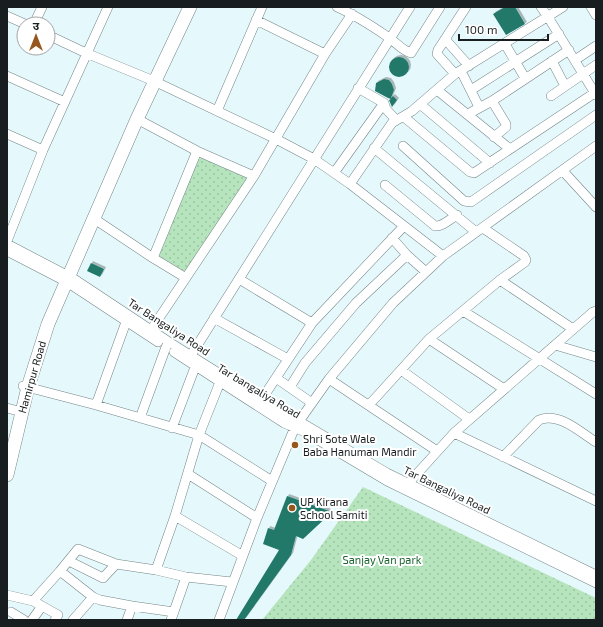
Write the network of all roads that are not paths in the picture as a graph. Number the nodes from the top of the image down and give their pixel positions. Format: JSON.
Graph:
{"nodes":[{"id":1,"x":108,"y":7,"type":"edge"},
{"id":2,"x":182,"y":7,"type":"edge"},
{"id":3,"x":190,"y":7,"type":"edge"},
{"id":4,"x":262,"y":7,"type":"edge"},
{"id":5,"x":337,"y":7,"type":"edge"},
{"id":6,"x":410,"y":7,"type":"edge"},
{"id":7,"x":440,"y":7,"type":"edge"},
{"id":8,"x":466,"y":7,"type":"edge"},
{"id":9,"x":541,"y":7,"type":"edge"},
{"id":10,"x":563,"y":7,"type":"edge"},
{"id":11,"x":591,"y":7,"type":"edge"},
{"id":12,"x":352,"y":14,"type":"junction"},
{"id":13,"x":596,"y":15,"type":"edge"},
{"id":14,"x":548,"y":17,"type":"junction"},
{"id":15,"x":256,"y":20,"type":"junction"},
{"id":16,"x":559,"y":34,"type":"junction"},
{"id":17,"x":390,"y":38,"type":"junction"},
{"id":18,"x":56,"y":39,"type":"edge"},
{"id":19,"x":445,"y":39,"type":"junction"},
{"id":20,"x":504,"y":44,"type":"junction"},
{"id":21,"x":596,"y":46,"type":"edge"},
{"id":22,"x":569,"y":50,"type":"junction"},
{"id":23,"x":86,"y":53,"type":"junction"},
{"id":24,"x":326,"y":54,"type":"junction"},
{"id":25,"x":575,"y":60,"type":"junction"},
{"id":26,"x":516,"y":61,"type":"junction"},
{"id":27,"x":552,"y":61,"type":"junction"},
{"id":28,"x":596,"y":65,"type":"edge"},
{"id":29,"x":462,"y":70,"type":"junction"},
{"id":30,"x":583,"y":74,"type":"junction"},
{"id":31,"x":7,"y":76,"type":"edge"},
{"id":32,"x":525,"y":78,"type":"junction"},
{"id":33,"x":151,"y":79,"type":"junction"},
{"id":34,"x":565,"y":86,"type":"junction"},
{"id":35,"x":358,"y":88,"type":"junction"},
{"id":36,"x":437,"y":90,"type":"junction"},
{"id":37,"x":471,"y":90,"type":"junction"},
{"id":38,"x":595,"y":93,"type":"edge"},
{"id":39,"x":551,"y":96,"type":"dead end"},
{"id":40,"x":492,"y":101,"type":"junction"},
{"id":41,"x":65,"y":102,"type":"junction"},
{"id":42,"x":384,"y":103,"type":"junction"},
{"id":43,"x":420,"y":104,"type":"junction"},
{"id":44,"x":479,"y":107,"type":"junction"},
{"id":45,"x":217,"y":111,"type":"junction"},
{"id":46,"x":468,"y":114,"type":"junction"},
{"id":47,"x":596,"y":115,"type":"edge"},
{"id":48,"x":400,"y":118,"type":"junction"},
{"id":49,"x":137,"y":119,"type":"junction"},
{"id":50,"x":7,"y":134,"type":"edge"},
{"id":51,"x":494,"y":136,"type":"junction"},
{"id":52,"x":276,"y":139,"type":"junction"},
{"id":53,"x":403,"y":146,"type":"dead end"},
{"id":54,"x":596,"y":146,"type":"edge"},
{"id":55,"x":374,"y":148,"type":"junction"},
{"id":56,"x":510,"y":149,"type":"junction"},
{"id":57,"x":43,"y":150,"type":"junction"},
{"id":58,"x":198,"y":151,"type":"junction"},
{"id":59,"x":314,"y":159,"type":"junction"},
{"id":60,"x":490,"y":163,"type":"junction"},
{"id":61,"x":563,"y":171,"type":"junction"},
{"id":62,"x":334,"y":173,"type":"junction"},
{"id":63,"x":254,"y":176,"type":"junction"},
{"id":64,"x":350,"y":184,"type":"junction"},
{"id":65,"x":385,"y":185,"type":"dead end"},
{"id":66,"x":596,"y":207,"type":"edge"},
{"id":67,"x":457,"y":215,"type":"junction"},
{"id":68,"x":93,"y":218,"type":"junction"},
{"id":69,"x":404,"y":226,"type":"junction"},
{"id":70,"x":480,"y":230,"type":"junction"},
{"id":71,"x":392,"y":238,"type":"junction"},
{"id":72,"x":7,"y":242,"type":"edge"},
{"id":73,"x":7,"y":252,"type":"edge"},
{"id":74,"x":408,"y":255,"type":"junction"},
{"id":75,"x":443,"y":256,"type":"junction"},
{"id":76,"x":153,"y":258,"type":"junction"},
{"id":77,"x":426,"y":272,"type":"junction"},
{"id":78,"x":64,"y":277,"type":"junction"},
{"id":79,"x":186,"y":278,"type":"junction"},
{"id":80,"x":238,"y":279,"type":"junction"},
{"id":81,"x":500,"y":280,"type":"junction"},
{"id":82,"x":463,"y":311,"type":"junction"},
{"id":83,"x":596,"y":311,"type":"edge"},
{"id":84,"x":214,"y":318,"type":"junction"},
{"id":85,"x":126,"y":322,"type":"junction"},
{"id":86,"x":312,"y":323,"type":"junction"},
{"id":87,"x":138,"y":326,"type":"junction"},
{"id":88,"x":573,"y":329,"type":"junction"},
{"id":89,"x":151,"y":330,"type":"junction"},
{"id":90,"x":429,"y":339,"type":"junction"},
{"id":91,"x":555,"y":345,"type":"junction"},
{"id":92,"x":166,"y":348,"type":"junction"},
{"id":93,"x":596,"y":357,"type":"edge"},
{"id":94,"x":288,"y":359,"type":"junction"},
{"id":95,"x":539,"y":359,"type":"junction"},
{"id":96,"x":193,"y":361,"type":"junction"},
{"id":97,"x":401,"y":370,"type":"junction"},
{"id":98,"x":276,"y":378,"type":"junction"},
{"id":99,"x":329,"y":378,"type":"junction"},
{"id":100,"x":220,"y":382,"type":"junction"},
{"id":101,"x":26,"y":387,"type":"junction"},
{"id":102,"x":290,"y":387,"type":"junction"},
{"id":103,"x":504,"y":389,"type":"junction"},
{"id":104,"x":596,"y":394,"type":"edge"},
{"id":105,"x":262,"y":400,"type":"junction"},
{"id":106,"x":312,"y":403,"type":"junction"},
{"id":107,"x":96,"y":405,"type":"junction"},
{"id":108,"x":369,"y":405,"type":"junction"},
{"id":109,"x":15,"y":410,"type":"edge"},
{"id":110,"x":140,"y":418,"type":"junction"},
{"id":111,"x":469,"y":419,"type":"junction"},
{"id":112,"x":297,"y":424,"type":"junction"},
{"id":113,"x":172,"y":428,"type":"junction"},
{"id":114,"x":454,"y":433,"type":"junction"},
{"id":115,"x":199,"y":435,"type":"junction"},
{"id":116,"x":596,"y":442,"type":"edge"},
{"id":117,"x":7,"y":449,"type":"edge"},
{"id":118,"x":437,"y":451,"type":"junction"},
{"id":119,"x":504,"y":457,"type":"junction"},
{"id":120,"x":188,"y":474,"type":"junction"},
{"id":121,"x":7,"y":475,"type":"edge"},
{"id":122,"x":272,"y":481,"type":"junction"},
{"id":123,"x":405,"y":487,"type":"junction"},
{"id":124,"x":596,"y":500,"type":"edge"},
{"id":125,"x":175,"y":516,"type":"junction"},
{"id":126,"x":257,"y":518,"type":"junction"},
{"id":127,"x":542,"y":553,"type":"junction"},
{"id":128,"x":242,"y":556,"type":"junction"},
{"id":129,"x":69,"y":561,"type":"junction"},
{"id":130,"x":116,"y":564,"type":"junction"},
{"id":131,"x":156,"y":570,"type":"junction"},
{"id":132,"x":60,"y":571,"type":"junction"},
{"id":133,"x":596,"y":575,"type":"edge"},
{"id":134,"x":186,"y":577,"type":"junction"},
{"id":135,"x":232,"y":582,"type":"junction"},
{"id":136,"x":596,"y":583,"type":"edge"},
{"id":137,"x":7,"y":595,"type":"edge"},
{"id":138,"x":93,"y":597,"type":"junction"},
{"id":139,"x":32,"y":602,"type":"junction"},
{"id":140,"x":42,"y":606,"type":"junction"},
{"id":141,"x":132,"y":606,"type":"junction"},
{"id":142,"x":11,"y":612,"type":"dead end"},
{"id":143,"x":172,"y":616,"type":"edge"},
{"id":144,"x":57,"y":618,"type":"edge"},
{"id":145,"x":24,"y":620,"type":"edge"},
{"id":146,"x":32,"y":620,"type":"edge"},
{"id":147,"x":70,"y":620,"type":"edge"},
{"id":148,"x":73,"y":620,"type":"edge"},
{"id":149,"x":127,"y":620,"type":"edge"},
{"id":150,"x":220,"y":620,"type":"edge"}],
"edges":[{"from":1,"to":23,"type":"street"},
{"from":2,"to":33,"type":"highway"},
{"from":3,"to":33,"type":"highway"},
{"from":4,"to":15,"type":"street"},
{"from":5,"to":12,"type":"street"},
{"from":6,"to":17,"type":"street"},
{"from":7,"to":17,"type":"street"},
{"from":8,"to":19,"type":"street"},
{"from":9,"to":14,"type":"street"},
{"from":10,"to":14,"type":"street"},
{"from":11,"to":13,"type":"street"},
{"from":12,"to":17,"type":"street"},
{"from":12,"to":24,"type":"street"},
{"from":14,"to":16,"type":"street"},
{"from":14,"to":20,"type":"street"},
{"from":15,"to":24,"type":"street"},
{"from":15,"to":45,"type":"street"},
{"from":16,"to":22,"type":"street"},
{"from":16,"to":26,"type":"street"},
{"from":17,"to":35,"type":"street"},
{"from":18,"to":23,"type":"street"},
{"from":19,"to":29,"type":"street"},
{"from":19,"to":29,"type":"street"},
{"from":20,"to":26,"type":"street"},
{"from":20,"to":29,"type":"street"},
{"from":21,"to":25,"type":"street"},
{"from":22,"to":25,"type":"street"},
{"from":22,"to":27,"type":"street"},
{"from":23,"to":33,"type":"street"},
{"from":23,"to":41,"type":"street"},
{"from":24,"to":52,"type":"street"},
{"from":25,"to":30,"type":"street"},
{"from":26,"to":32,"type":"street"},
{"from":26,"to":37,"type":"street"},
{"from":27,"to":32,"type":"street"},
{"from":27,"to":34,"type":"street"},
{"from":28,"to":30,"type":"street"},
{"from":29,"to":36,"type":"street"},
{"from":29,"to":37,"type":"street"},
{"from":30,"to":34,"type":"street"},
{"from":30,"to":38,"type":"street"},
{"from":31,"to":41,"type":"street"},
{"from":32,"to":40,"type":"street"},
{"from":33,"to":45,"type":"street"},
{"from":33,"to":49,"type":"highway"},
{"from":33,"to":78,"type":"highway"},
{"from":34,"to":39,"type":"street"},
{"from":35,"to":42,"type":"street"},
{"from":35,"to":59,"type":"street"},
{"from":36,"to":43,"type":"street"},
{"from":36,"to":46,"type":"street"},
{"from":37,"to":44,"type":"street"},
{"from":38,"to":56,"type":"street"},
{"from":40,"to":44,"type":"street"},
{"from":40,"to":51,"type":"street"},
{"from":41,"to":57,"type":"street"},
{"from":42,"to":48,"type":"street"},
{"from":42,"to":62,"type":"street"},
{"from":43,"to":48,"type":"street"},
{"from":43,"to":60,"type":"street"},
{"from":44,"to":46,"type":"street"},
{"from":45,"to":52,"type":"street"},
{"from":46,"to":51,"type":"street"},
{"from":47,"to":53,"type":"street"},
{"from":48,"to":55,"type":"street"},
{"from":48,"to":60,"type":"street"},
{"from":49,"to":58,"type":"street"},
{"from":49,"to":68,"type":"highway"},
{"from":50,"to":57,"type":"street"},
{"from":51,"to":56,"type":"street"},
{"from":52,"to":59,"type":"street"},
{"from":52,"to":63,"type":"street"},
{"from":54,"to":61,"type":"street"},
{"from":55,"to":64,"type":"street"},
{"from":55,"to":67,"type":"street"},
{"from":56,"to":60,"type":"street"},
{"from":57,"to":72,"type":"street"},
{"from":58,"to":63,"type":"street"},
{"from":58,"to":76,"type":"street"},
{"from":59,"to":62,"type":"street"},
{"from":59,"to":80,"type":"street"},
{"from":61,"to":66,"type":"street"},
{"from":61,"to":70,"type":"street"},
{"from":62,"to":64,"type":"street"},
{"from":63,"to":79,"type":"street"},
{"from":64,"to":69,"type":"street"},
{"from":65,"to":67,"type":"street"},
{"from":67,"to":70,"type":"street"},
{"from":68,"to":76,"type":"street"},
{"from":68,"to":78,"type":"highway"},
{"from":69,"to":71,"type":"street"},
{"from":69,"to":75,"type":"street"},
{"from":70,"to":75,"type":"street"},
{"from":70,"to":81,"type":"street"},
{"from":71,"to":74,"type":"street"},
{"from":71,"to":86,"type":"street"},
{"from":72,"to":78,"type":"street"},
{"from":73,"to":78,"type":"street"},
{"from":74,"to":77,"type":"street"},
{"from":74,"to":102,"type":"street"},
{"from":75,"to":77,"type":"street"},
{"from":76,"to":79,"type":"street"},
{"from":77,"to":99,"type":"street"},
{"from":78,"to":85,"type":"street","name":"Tar bangaliya Road"},
{"from":78,"to":87,"type":"street","name":"Tar Bangaliya Road"},
{"from":78,"to":101,"type":"highway"},
{"from":79,"to":89,"type":"street"},
{"from":80,"to":84,"type":"street"},
{"from":80,"to":86,"type":"street"},
{"from":81,"to":82,"type":"street"},
{"from":81,"to":88,"type":"street"},
{"from":82,"to":90,"type":"street"},
{"from":82,"to":95,"type":"street"},
{"from":83,"to":88,"type":"street"},
{"from":84,"to":94,"type":"street"},
{"from":84,"to":96,"type":"street"},
{"from":85,"to":87,"type":"street","name":"Tar bangaliya Road"},
{"from":85,"to":107,"type":"street"},
{"from":86,"to":94,"type":"street"},
{"from":87,"to":89,"type":"street","name":"Tar Bangaliya Road"},
{"from":87,"to":92,"type":"street","name":"Tar bangaliya Road"},
{"from":88,"to":91,"type":"street"},
{"from":89,"to":96,"type":"street","name":"Tar Bangaliya Road"},
{"from":90,"to":97,"type":"street"},
{"from":90,"to":103,"type":"street"},
{"from":91,"to":93,"type":"street"},
{"from":91,"to":95,"type":"street"},
{"from":92,"to":96,"type":"street","name":"Tar bangaliya Road"},
{"from":92,"to":110,"type":"street"},
{"from":94,"to":98,"type":"street"},
{"from":95,"to":103,"type":"street"},
{"from":95,"to":104,"type":"street"},
{"from":96,"to":100,"type":"street","name":"Tar bangaliya Road"},
{"from":96,"to":105,"type":"street","name":"Tar Bangaliya Road"},
{"from":96,"to":113,"type":"street"},
{"from":97,"to":108,"type":"street"},
{"from":97,"to":111,"type":"street"},
{"from":98,"to":102,"type":"street"},
{"from":98,"to":105,"type":"street"},
{"from":99,"to":106,"type":"street"},
{"from":99,"to":108,"type":"street"},
{"from":100,"to":112,"type":"street","name":"Tar bangaliya Road"},
{"from":100,"to":115,"type":"street"},
{"from":101,"to":107,"type":"street"},
{"from":101,"to":109,"type":"highway"},
{"from":102,"to":106,"type":"street"},
{"from":103,"to":111,"type":"street"},
{"from":105,"to":112,"type":"street","name":"Tar Bangaliya Road"},
{"from":106,"to":112,"type":"street"},
{"from":107,"to":110,"type":"street"},
{"from":108,"to":118,"type":"street"},
{"from":109,"to":117,"type":"highway"},
{"from":109,"to":121,"type":"highway","name":"Hamirpur Road"},
{"from":110,"to":113,"type":"street"},
{"from":111,"to":114,"type":"street"},
{"from":112,"to":122,"type":"street"},
{"from":112,"to":123,"type":"street","name":"Tar Bangaliya Road"},
{"from":113,"to":115,"type":"street"},
{"from":114,"to":118,"type":"street"},
{"from":114,"to":119,"type":"street"},
{"from":115,"to":120,"type":"street"},
{"from":115,"to":122,"type":"street"},
{"from":116,"to":119,"type":"street"},
{"from":118,"to":123,"type":"street"},
{"from":119,"to":124,"type":"street"},
{"from":120,"to":125,"type":"street"},
{"from":120,"to":126,"type":"street"},
{"from":122,"to":126,"type":"street"},
{"from":123,"to":127,"type":"street","name":"Tar bangaliya Road"},
{"from":125,"to":128,"type":"street"},
{"from":125,"to":131,"type":"street"},
{"from":126,"to":128,"type":"street"},
{"from":127,"to":133,"type":"street"},
{"from":127,"to":136,"type":"street","name":"Tar bangaliya Road"},
{"from":128,"to":135,"type":"street"},
{"from":129,"to":130,"type":"street"},
{"from":129,"to":130,"type":"street"},
{"from":129,"to":132,"type":"street"},
{"from":130,"to":131,"type":"street"},
{"from":131,"to":134,"type":"street"},
{"from":132,"to":138,"type":"street"},
{"from":132,"to":139,"type":"street"},
{"from":134,"to":135,"type":"street"},
{"from":134,"to":143,"type":"street"},
{"from":135,"to":150,"type":"street"},
{"from":137,"to":139,"type":"street"},
{"from":138,"to":141,"type":"street"},
{"from":138,"to":148,"type":"street"},
{"from":139,"to":140,"type":"street"},
{"from":140,"to":144,"type":"street"},
{"from":140,"to":146,"type":"street"},
{"from":141,"to":143,"type":"street"},
{"from":141,"to":149,"type":"street"},
{"from":142,"to":145,"type":"street"},
{"from":144,"to":147,"type":"street"}]}
